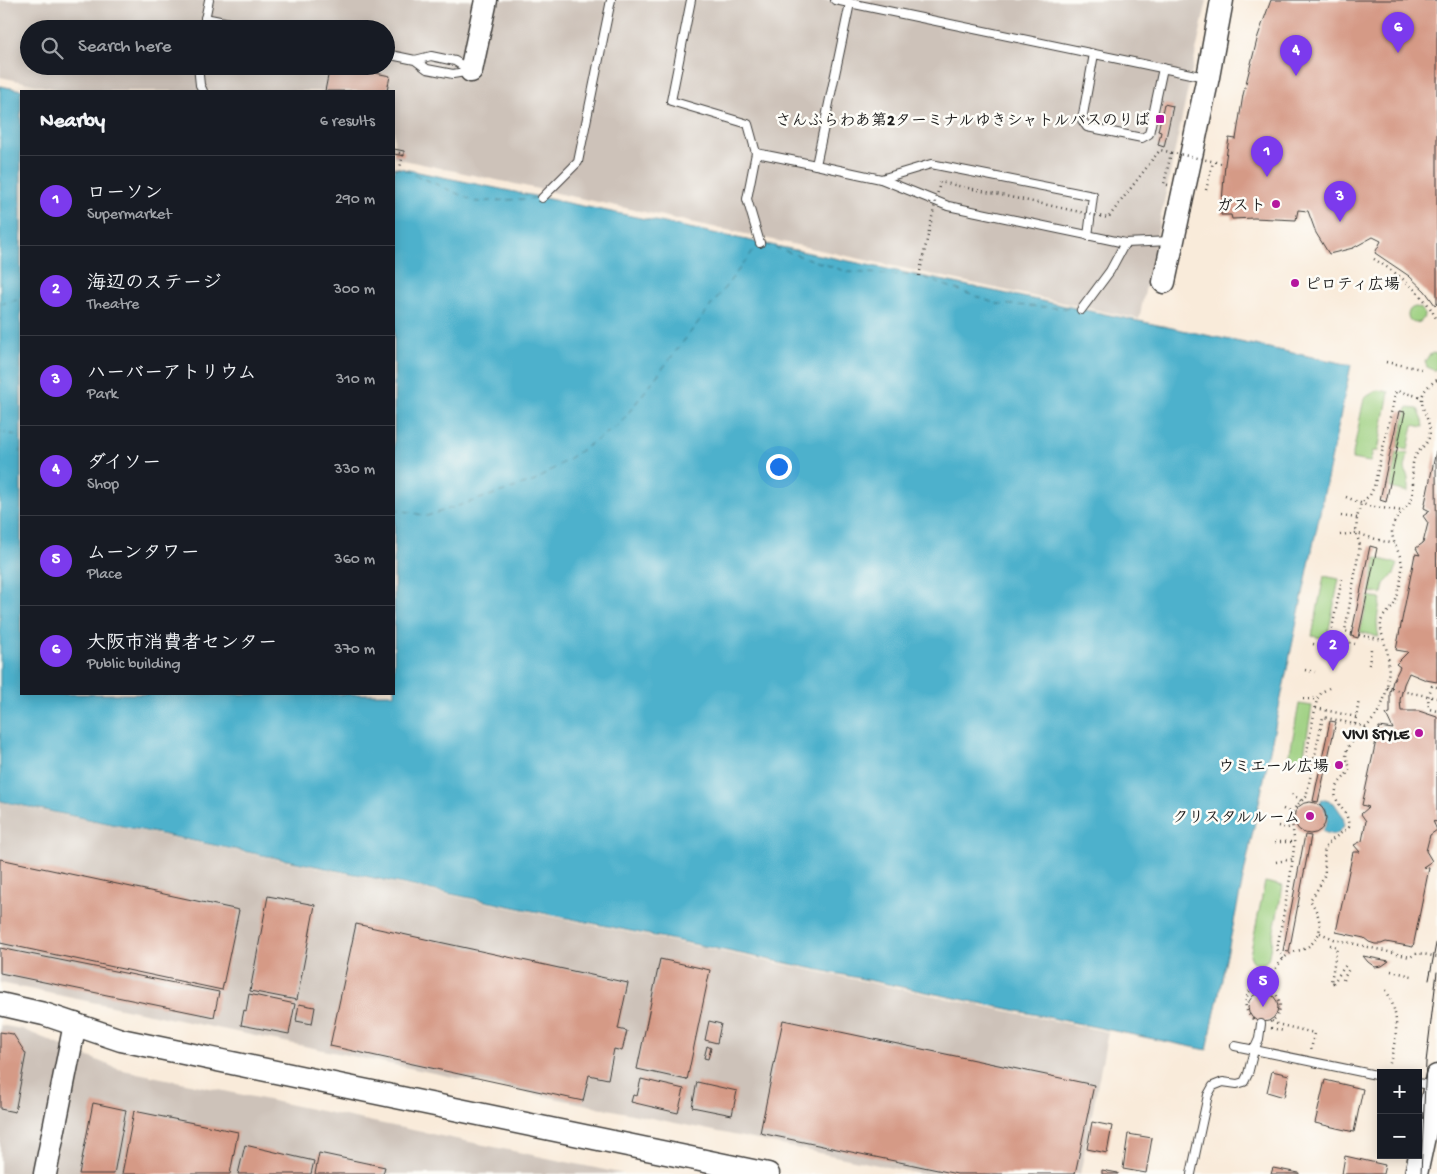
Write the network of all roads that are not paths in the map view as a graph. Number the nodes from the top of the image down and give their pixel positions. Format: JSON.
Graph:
{"nodes":[{"id":1,"x":209,"y":0,"type":"edge"},
{"id":2,"x":486,"y":0,"type":"edge"},
{"id":3,"x":611,"y":0,"type":"edge"},
{"id":4,"x":691,"y":0,"type":"edge"},
{"id":5,"x":835,"y":0,"type":"edge"},
{"id":6,"x":1222,"y":0,"type":"edge"},
{"id":7,"x":850,"y":3,"type":"junction"},
{"id":8,"x":205,"y":18,"type":"joint"},
{"id":9,"x":215,"y":20,"type":"edge"},
{"id":10,"x":1094,"y":54,"type":"junction"},
{"id":11,"x":395,"y":56,"type":"edge"},
{"id":12,"x":415,"y":60,"type":"junction"},
{"id":13,"x":1163,"y":68,"type":"junction"},
{"id":14,"x":471,"y":71,"type":"junction"},
{"id":15,"x":199,"y":75,"type":"edge"},
{"id":16,"x":1208,"y":77,"type":"junction"},
{"id":17,"x":202,"y":90,"type":"edge"},
{"id":18,"x":756,"y":153,"type":"junction"},
{"id":19,"x":816,"y":165,"type":"junction"},
{"id":20,"x":882,"y":179,"type":"junction"},
{"id":21,"x":542,"y":198,"type":"dead end"},
{"id":22,"x":1088,"y":236,"type":"junction"},
{"id":23,"x":1173,"y":241,"type":"junction"},
{"id":24,"x":760,"y":243,"type":"dead end"},
{"id":25,"x":1125,"y":243,"type":"junction"},
{"id":26,"x":1164,"y":282,"type":"dead end"},
{"id":27,"x":1081,"y":310,"type":"dead end"},
{"id":28,"x":0,"y":1004,"type":"edge"},
{"id":29,"x":75,"y":1024,"type":"junction"},
{"id":30,"x":1263,"y":1024,"type":"road end"},
{"id":31,"x":1235,"y":1046,"type":"dead end"},
{"id":32,"x":1254,"y":1050,"type":"junction"},
{"id":33,"x":1377,"y":1075,"type":"edge"},
{"id":34,"x":1430,"y":1082,"type":"edge"},
{"id":35,"x":689,"y":1166,"type":"edge"},
{"id":36,"x":45,"y":1174,"type":"edge"},
{"id":37,"x":768,"y":1174,"type":"edge"},
{"id":38,"x":1191,"y":1174,"type":"edge"},
{"id":39,"x":1416,"y":1174,"type":"edge"}],
"edges":[{"from":1,"to":8,"type":"lane"},
{"from":2,"to":14,"type":"street"},
{"from":3,"to":21,"type":"lane"},
{"from":4,"to":18,"type":"lane"},
{"from":5,"to":7,"type":"lane"},
{"from":6,"to":16,"type":"street"},
{"from":7,"to":10,"type":"lane"},
{"from":7,"to":19,"type":"lane"},
{"from":8,"to":9,"type":"lane"},
{"from":10,"to":13,"type":"lane"},
{"from":10,"to":13,"type":"lane"},
{"from":11,"to":12,"type":"lane"},
{"from":12,"to":14,"type":"lane"},
{"from":12,"to":14,"type":"lane"},
{"from":13,"to":16,"type":"lane"},
{"from":15,"to":17,"type":"lane"},
{"from":16,"to":23,"type":"street"},
{"from":18,"to":19,"type":"lane"},
{"from":18,"to":24,"type":"lane"},
{"from":19,"to":20,"type":"lane"},
{"from":20,"to":22,"type":"lane"},
{"from":20,"to":22,"type":"lane"},
{"from":22,"to":25,"type":"lane"},
{"from":23,"to":25,"type":"lane"},
{"from":23,"to":26,"type":"street"},
{"from":25,"to":27,"type":"lane"},
{"from":28,"to":29,"type":"street"},
{"from":29,"to":35,"type":"street"},
{"from":29,"to":36,"type":"street"},
{"from":30,"to":32,"type":"lane"},
{"from":31,"to":32,"type":"lane"},
{"from":32,"to":33,"type":"lane"},
{"from":32,"to":38,"type":"lane"},
{"from":34,"to":39,"type":"street"},
{"from":35,"to":37,"type":"street"}]}
